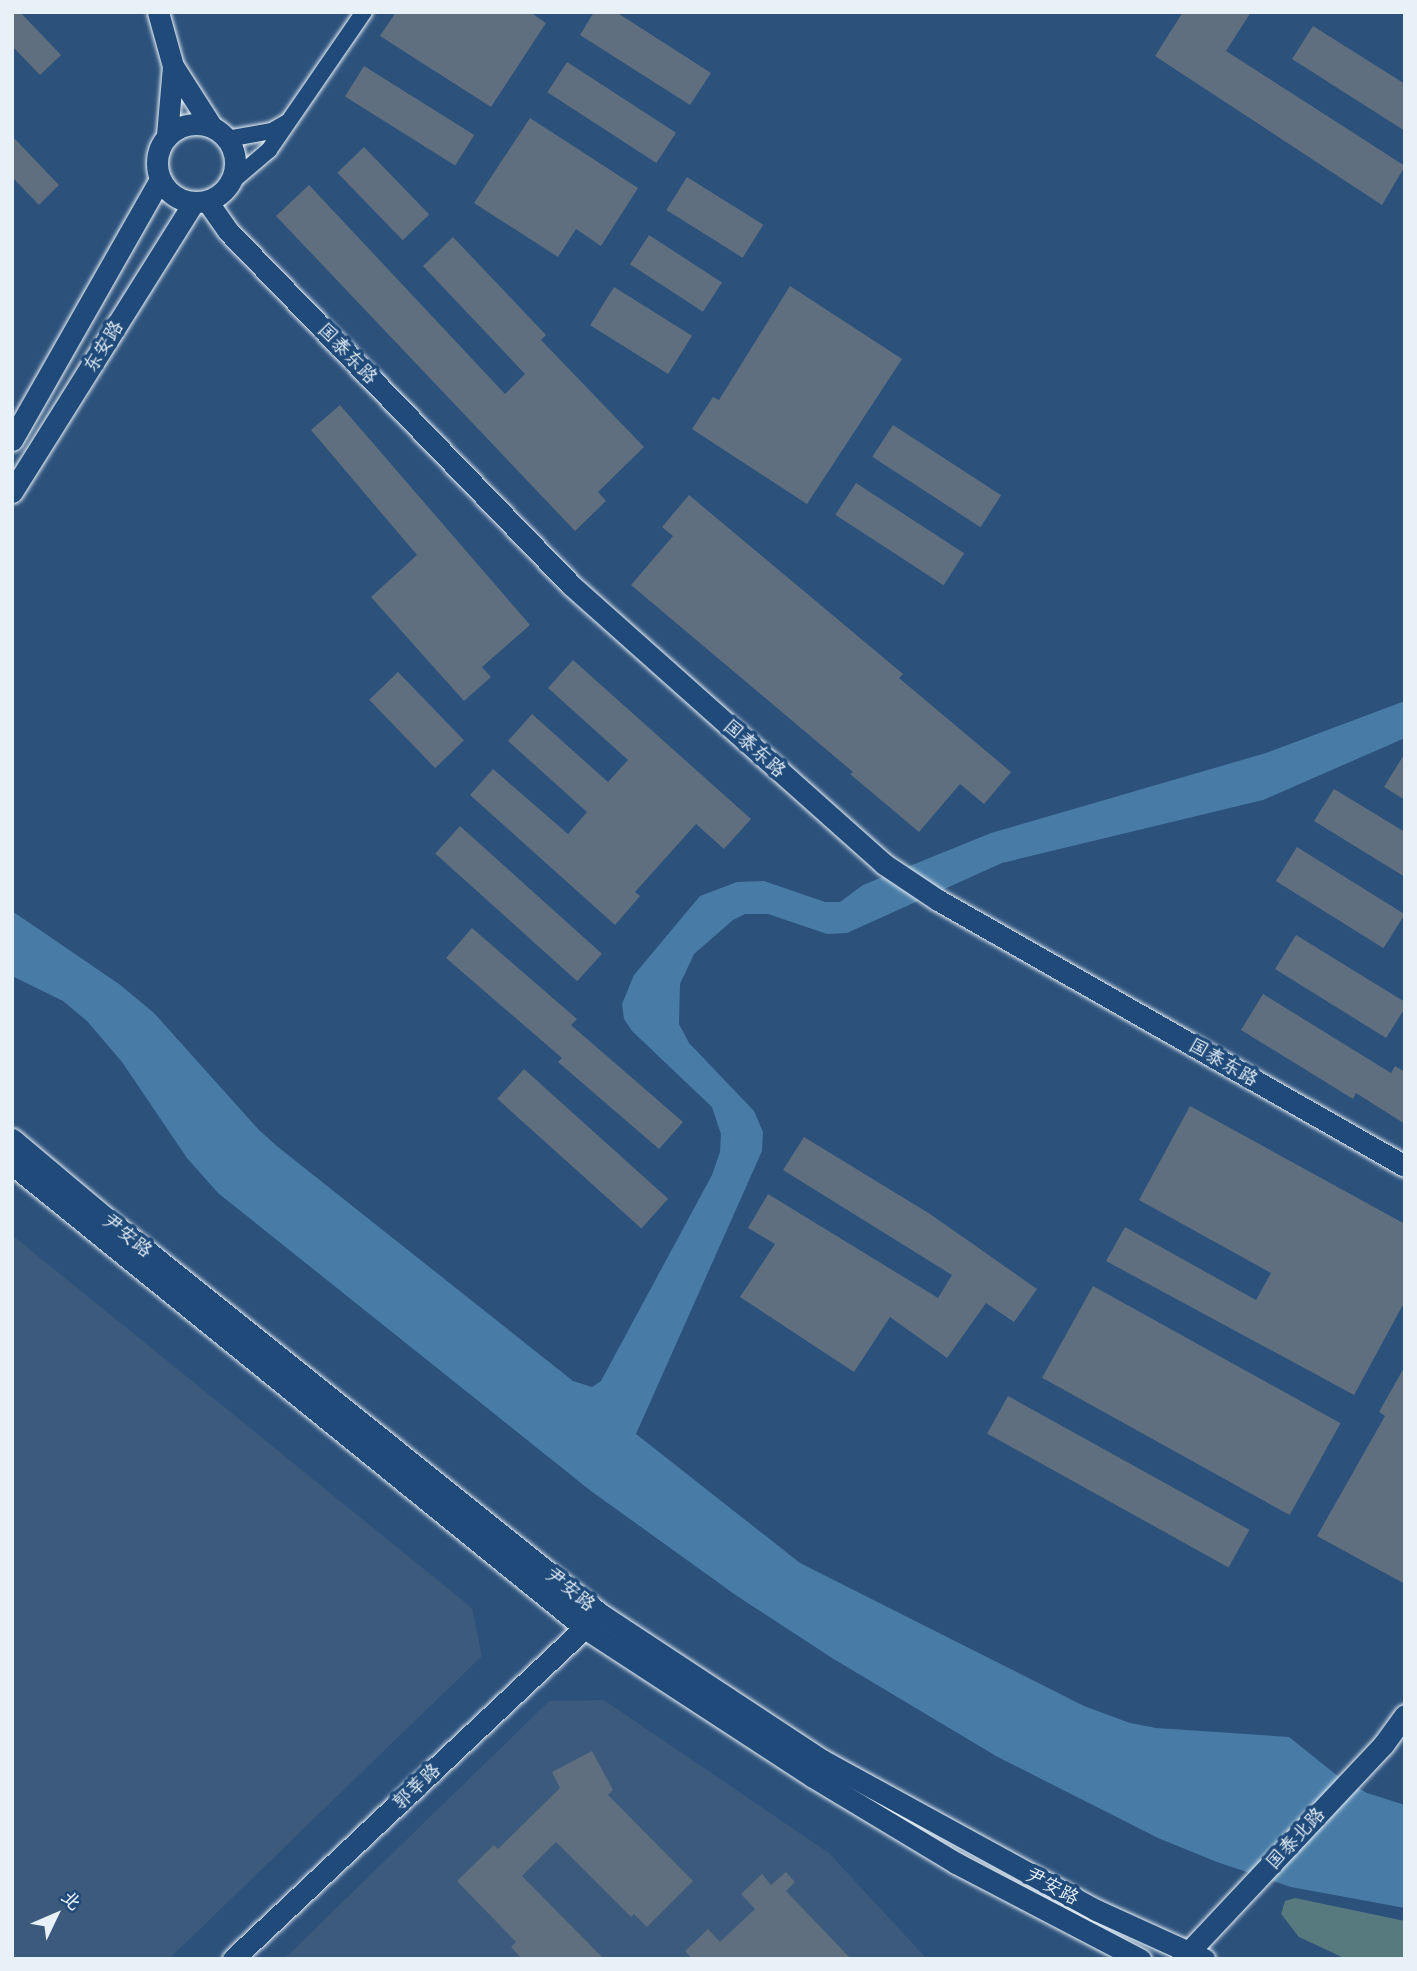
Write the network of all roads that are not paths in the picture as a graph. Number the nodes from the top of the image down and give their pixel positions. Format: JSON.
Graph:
{"nodes":[{"id":1,"x":158,"y":12,"type":"edge"},
{"id":2,"x":364,"y":12,"type":"edge"},
{"id":3,"x":173,"y":66,"type":"junction"},
{"id":4,"x":292,"y":120,"type":"junction"},
{"id":5,"x":219,"y":133,"type":"junction"},
{"id":6,"x":167,"y":135,"type":"junction"},
{"id":7,"x":160,"y":180,"type":"junction"},
{"id":8,"x":228,"y":185,"type":"junction"},
{"id":9,"x":201,"y":201,"type":"junction"},
{"id":10,"x":12,"y":440,"type":"edge"},
{"id":11,"x":12,"y":492,"type":"edge"},
{"id":12,"x":12,"y":1139,"type":"edge"},
{"id":13,"x":12,"y":1164,"type":"edge"},
{"id":14,"x":1405,"y":1166,"type":"edge"},
{"id":15,"x":592,"y":1621,"type":"junction"},
{"id":16,"x":1405,"y":1715,"type":"edge"},
{"id":17,"x":1191,"y":1957,"type":"edge"},
{"id":18,"x":233,"y":1959,"type":"edge"},
{"id":19,"x":1140,"y":1959,"type":"edge"},
{"id":20,"x":1211,"y":1959,"type":"edge"}],
"edges":[{"from":1,"to":3,"type":"main road"},
{"from":2,"to":4,"type":"street"},
{"from":3,"to":5,"type":"main road"},
{"from":3,"to":6,"type":"main road"},
{"from":4,"to":5,"type":"street"},
{"from":4,"to":8,"type":"street"},
{"from":5,"to":6,"type":"main road"},
{"from":5,"to":8,"type":"main road"},
{"from":6,"to":7,"type":"main road"},
{"from":7,"to":9,"type":"main road"},
{"from":7,"to":10,"type":"main road","name":"东安路"},
{"from":8,"to":9,"type":"main road"},
{"from":9,"to":11,"type":"main road","name":"东安路"},
{"from":9,"to":14,"type":"main road","name":"国泰东路"},
{"from":12,"to":15,"type":"main road","name":"尹安路"},
{"from":13,"to":15,"type":"main road","name":"尹安路"},
{"from":15,"to":17,"type":"main road","name":"尹安路"},
{"from":15,"to":18,"type":"main road","name":"郭莘路"},
{"from":15,"to":19,"type":"main road","name":"尹安路"},
{"from":16,"to":17,"type":"main road","name":"国泰北路"},
{"from":17,"to":20,"type":"main road","name":"尹安路"}]}
